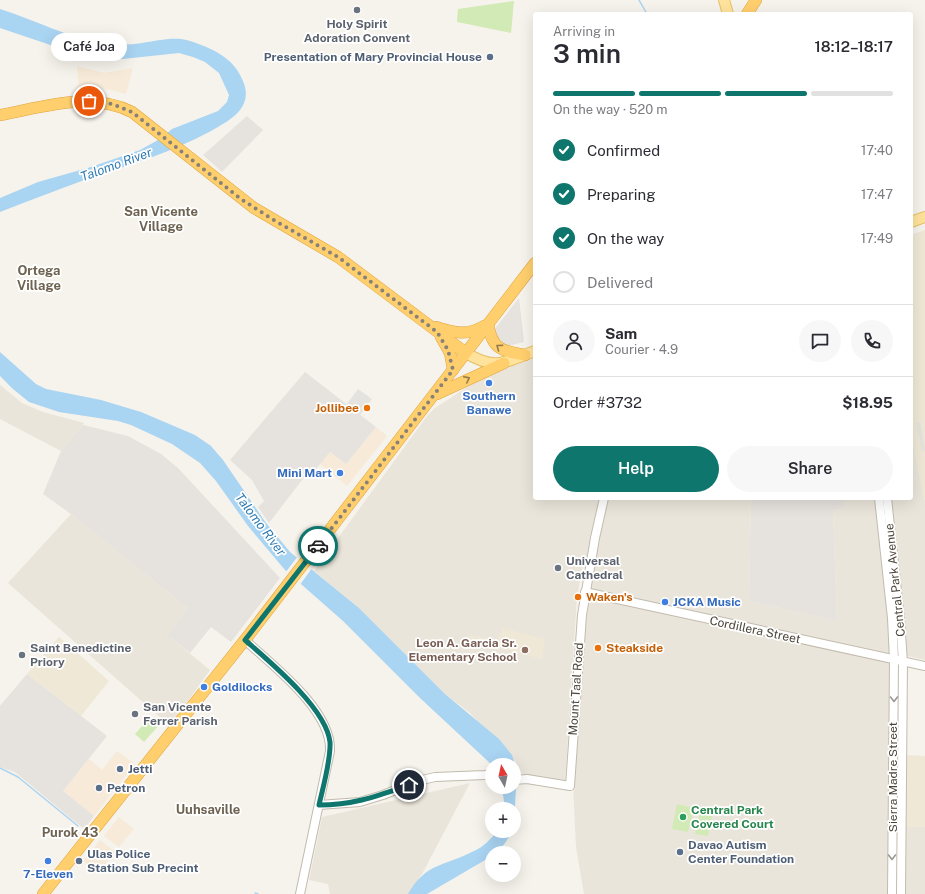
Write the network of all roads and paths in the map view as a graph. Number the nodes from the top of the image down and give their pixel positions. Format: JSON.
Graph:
{"nodes":[{"id":1,"x":724,"y":0,"type":"edge"},
{"id":2,"x":756,"y":0,"type":"edge"},
{"id":3,"x":727,"y":12,"type":"edge"},
{"id":4,"x":748,"y":12,"type":"edge"},
{"id":5,"x":0,"y":115,"type":"edge"},
{"id":6,"x":925,"y":217,"type":"edge"},
{"id":7,"x":913,"y":221,"type":"edge"},
{"id":8,"x":533,"y":266,"type":"edge"},
{"id":9,"x":488,"y":324,"type":"junction"},
{"id":10,"x":432,"y":328,"type":"junction"},
{"id":11,"x":466,"y":353,"type":"junction"},
{"id":12,"x":530,"y":353,"type":"edge"},
{"id":13,"x":504,"y":362,"type":"junction"},
{"id":14,"x":453,"y":370,"type":"junction"},
{"id":15,"x":433,"y":396,"type":"junction"},
{"id":16,"x":604,"y":500,"type":"edge"},
{"id":17,"x":879,"y":500,"type":"edge"},
{"id":18,"x":886,"y":500,"type":"edge"},
{"id":19,"x":585,"y":592,"type":"junction"},
{"id":20,"x":245,"y":640,"type":"junction"},
{"id":21,"x":894,"y":660,"type":"junction"},
{"id":22,"x":903,"y":662,"type":"junction"},
{"id":23,"x":925,"y":666,"type":"edge"},
{"id":24,"x":485,"y":776,"type":"edge"},
{"id":25,"x":521,"y":778,"type":"edge"},
{"id":26,"x":319,"y":805,"type":"junction"},
{"id":27,"x":43,"y":894,"type":"edge"},
{"id":28,"x":300,"y":894,"type":"edge"},
{"id":29,"x":892,"y":894,"type":"edge"},
{"id":30,"x":901,"y":894,"type":"edge"}],
"edges":[{"from":1,"to":3,"type":"main road"},
{"from":2,"to":4,"type":"highway"},
{"from":5,"to":10,"type":"highway"},
{"from":6,"to":7,"type":"main road"},
{"from":8,"to":9,"type":"highway"},
{"from":9,"to":10,"type":"highway"},
{"from":9,"to":11,"type":"highway"},
{"from":12,"to":9,"type":"highway","one_way":true},
{"from":10,"to":11,"type":"highway"},
{"from":10,"to":14,"type":"highway"},
{"from":11,"to":13,"type":"main road"},
{"from":11,"to":14,"type":"highway"},
{"from":12,"to":13,"type":"main road"},
{"from":15,"to":13,"type":"highway","one_way":true},
{"from":14,"to":15,"type":"highway"},
{"from":15,"to":20,"type":"highway"},
{"from":16,"to":19,"type":"street","name":"Mount Taal Road"},
{"from":17,"to":21,"type":"street","name":"Central Park Avenue"},
{"from":18,"to":22,"type":"street","name":"Central Park Avenue"},
{"from":19,"to":21,"type":"street","name":"Cordillera Street"},
{"from":19,"to":25,"type":"street","name":"Mount Taal Road"},
{"from":20,"to":26,"type":"street"},
{"from":20,"to":27,"type":"highway"},
{"from":21,"to":22,"type":"street","name":"Cordillera Street"},
{"from":21,"to":29,"type":"street","name":"Sierra Madre Street","one_way":true},
{"from":22,"to":23,"type":"street","name":"Cordillera Street"},
{"from":22,"to":30,"type":"street","name":"Sierra Madre Street"},
{"from":24,"to":26,"type":"street"},
{"from":26,"to":28,"type":"street"}]}
